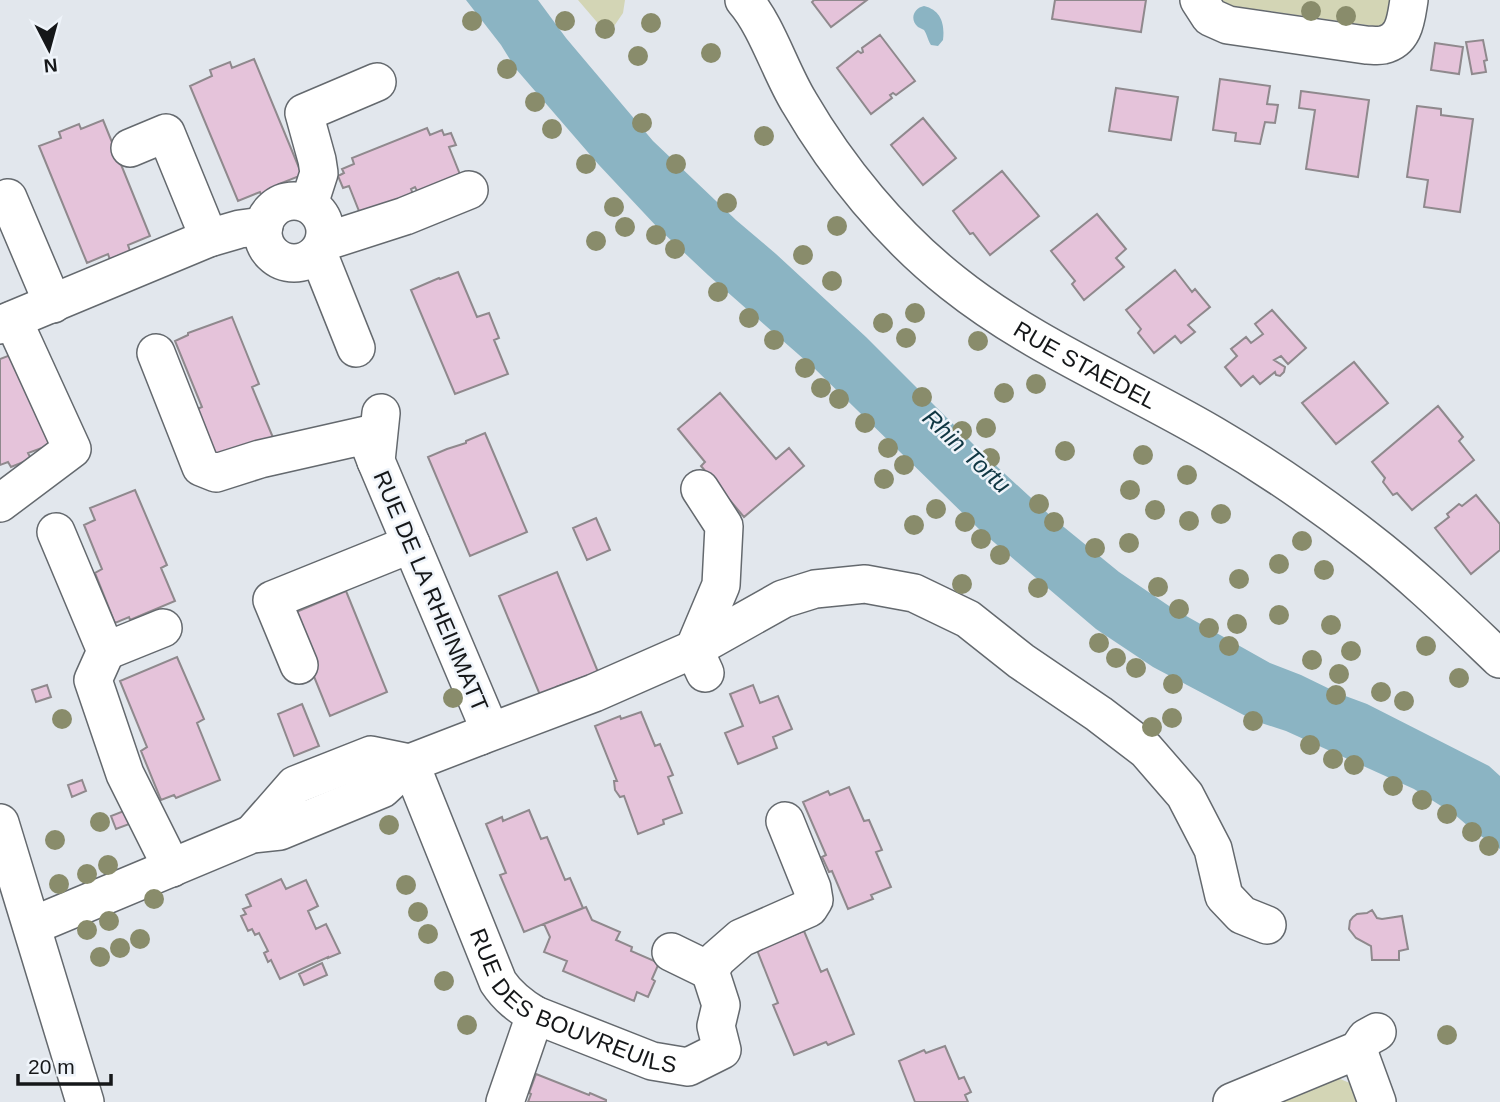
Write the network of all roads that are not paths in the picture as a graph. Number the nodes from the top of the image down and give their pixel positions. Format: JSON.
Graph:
{"nodes":[{"id":1,"x":744,"y":0,"type":"edge"},
{"id":2,"x":1199,"y":0,"type":"edge"},
{"id":3,"x":1409,"y":0,"type":"edge"},
{"id":4,"x":377,"y":82,"type":"dead end"},
{"id":5,"x":130,"y":148,"type":"dead end"},
{"id":6,"x":469,"y":190,"type":"dead end"},
{"id":7,"x":0,"y":202,"type":"edge"},
{"id":8,"x":309,"y":204,"type":"junction"},
{"id":9,"x":264,"y":226,"type":"junction"},
{"id":10,"x":209,"y":238,"type":"junction"},
{"id":11,"x":321,"y":247,"type":"junction"},
{"id":12,"x":53,"y":304,"type":"junction"},
{"id":13,"x":7,"y":323,"type":"edge"},
{"id":14,"x":356,"y":348,"type":"dead end"},
{"id":15,"x":156,"y":353,"type":"dead end"},
{"id":16,"x":381,"y":413,"type":"dead end"},
{"id":17,"x":376,"y":461,"type":"junction"},
{"id":18,"x":700,"y":489,"type":"dead end"},
{"id":19,"x":0,"y":503,"type":"edge"},
{"id":20,"x":56,"y":532,"type":"dead end"},
{"id":21,"x":411,"y":544,"type":"junction"},
{"id":22,"x":163,"y":628,"type":"dead end"},
{"id":23,"x":106,"y":651,"type":"junction"},
{"id":24,"x":1500,"y":659,"type":"edge"},
{"id":25,"x":699,"y":661,"type":"junction"},
{"id":26,"x":299,"y":665,"type":"dead end"},
{"id":27,"x":480,"y":736,"type":"junction"},
{"id":28,"x":410,"y":763,"type":"junction"},
{"id":29,"x":785,"y":821,"type":"dead end"},
{"id":30,"x":0,"y":823,"type":"edge"},
{"id":31,"x":173,"y":868,"type":"junction"},
{"id":32,"x":1267,"y":925,"type":"dead end"},
{"id":33,"x":32,"y":926,"type":"junction"},
{"id":34,"x":671,"y":952,"type":"dead end"},
{"id":35,"x":710,"y":971,"type":"junction"},
{"id":36,"x":535,"y":1014,"type":"junction"},
{"id":37,"x":85,"y":1102,"type":"edge"},
{"id":38,"x":505,"y":1102,"type":"edge"},
{"id":39,"x":1232,"y":1102,"type":"edge"},
{"id":40,"x":1377,"y":1102,"type":"edge"}],
"edges":[{"from":1,"to":24,"type":"street","name":"RUE STAEDEL"},
{"from":2,"to":3,"type":"street"},
{"from":4,"to":8,"type":"street"},
{"from":5,"to":10,"type":"street"},
{"from":6,"to":11,"type":"street"},
{"from":7,"to":12,"type":"street"},
{"from":8,"to":9,"type":"street"},
{"from":8,"to":11,"type":"street"},
{"from":9,"to":10,"type":"street"},
{"from":9,"to":11,"type":"street"},
{"from":10,"to":12,"type":"street"},
{"from":11,"to":14,"type":"street"},
{"from":12,"to":13,"type":"street"},
{"from":13,"to":19,"type":"street"},
{"from":15,"to":17,"type":"street"},
{"from":16,"to":17,"type":"street","name":"RUE DE LA RHEINMATT"},
{"from":17,"to":21,"type":"street","name":"RUE DE LA RHEINMATT"},
{"from":18,"to":25,"type":"street"},
{"from":20,"to":23,"type":"street"},
{"from":21,"to":26,"type":"street"},
{"from":21,"to":27,"type":"street","name":"RUE DE LA RHEINMATT"},
{"from":22,"to":23,"type":"street"},
{"from":23,"to":31,"type":"street"},
{"from":25,"to":27,"type":"street"},
{"from":25,"to":32,"type":"street"},
{"from":27,"to":28,"type":"street","name":"RUE DE LA RHEINMATT"},
{"from":28,"to":31,"type":"street","name":"RUE DE LA RHEINMATT"},
{"from":28,"to":36,"type":"street","name":"RUE DES BOUVREUILS"},
{"from":29,"to":35,"type":"street"},
{"from":30,"to":33,"type":"street"},
{"from":31,"to":33,"type":"street","name":"RUE DE LA RHEINMATT"},
{"from":33,"to":37,"type":"street"},
{"from":34,"to":35,"type":"street"},
{"from":35,"to":36,"type":"street","name":"RUE DES BOUVREUILS"},
{"from":36,"to":38,"type":"street"},
{"from":39,"to":40,"type":"street"}]}
